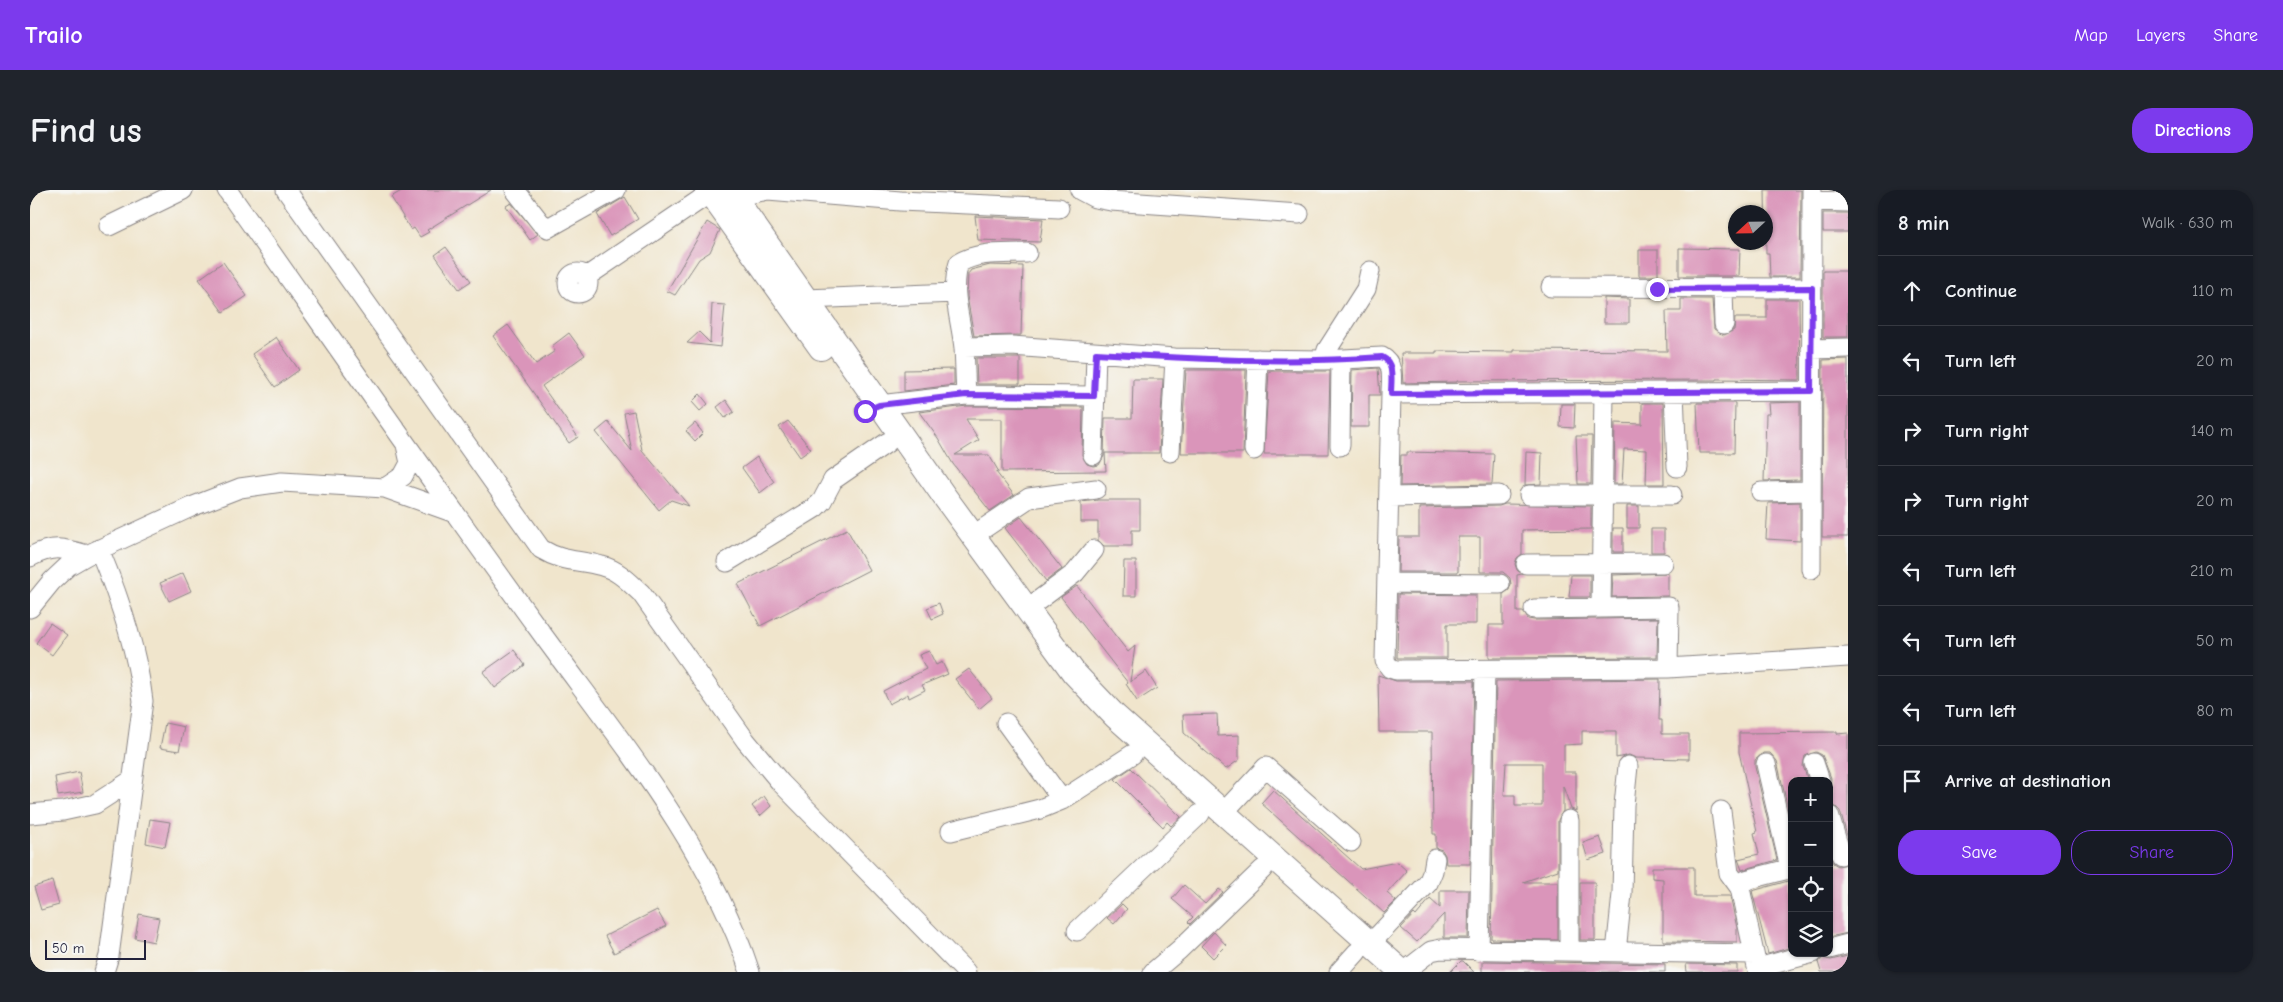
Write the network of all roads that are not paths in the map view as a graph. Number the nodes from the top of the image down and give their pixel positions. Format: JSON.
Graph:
{"nodes":[{"id":1,"x":183,"y":190,"type":"edge"},
{"id":2,"x":227,"y":190,"type":"edge"},
{"id":3,"x":286,"y":190,"type":"edge"},
{"id":4,"x":515,"y":190,"type":"edge"},
{"id":5,"x":616,"y":190,"type":"edge"},
{"id":6,"x":768,"y":190,"type":"edge"},
{"id":7,"x":1080,"y":190,"type":"edge"},
{"id":8,"x":720,"y":192,"type":"edge"},
{"id":9,"x":1812,"y":196,"type":"edge"},
{"id":10,"x":1848,"y":202,"type":"edge"},
{"id":11,"x":1058,"y":208,"type":"dead end"},
{"id":12,"x":1299,"y":214,"type":"dead end"},
{"id":13,"x":109,"y":226,"type":"dead end"},
{"id":14,"x":1027,"y":253,"type":"dead end"},
{"id":15,"x":1370,"y":271,"type":"dead end"},
{"id":16,"x":586,"y":277,"type":"dead end"},
{"id":17,"x":1551,"y":287,"type":"dead end"},
{"id":18,"x":1812,"y":288,"type":"junction"},
{"id":19,"x":1723,"y":289,"type":"junction"},
{"id":20,"x":955,"y":293,"type":"junction"},
{"id":21,"x":806,"y":298,"type":"junction"},
{"id":22,"x":1724,"y":324,"type":"dead end"},
{"id":23,"x":964,"y":346,"type":"junction"},
{"id":24,"x":1848,"y":348,"type":"edge"},
{"id":25,"x":1812,"y":349,"type":"junction"},
{"id":26,"x":1096,"y":353,"type":"junction"},
{"id":27,"x":1175,"y":358,"type":"junction"},
{"id":28,"x":1258,"y":359,"type":"junction"},
{"id":29,"x":1332,"y":360,"type":"junction"},
{"id":30,"x":1811,"y":391,"type":"junction"},
{"id":31,"x":1604,"y":392,"type":"junction"},
{"id":32,"x":1674,"y":392,"type":"junction"},
{"id":33,"x":1391,"y":394,"type":"junction"},
{"id":34,"x":966,"y":395,"type":"junction"},
{"id":35,"x":1094,"y":396,"type":"junction"},
{"id":36,"x":872,"y":408,"type":"junction"},
{"id":37,"x":888,"y":442,"type":"junction"},
{"id":38,"x":405,"y":443,"type":"junction"},
{"id":39,"x":1340,"y":446,"type":"dead end"},
{"id":40,"x":1254,"y":450,"type":"dead end"},
{"id":41,"x":1170,"y":452,"type":"dead end"},
{"id":42,"x":1093,"y":455,"type":"dead end"},
{"id":43,"x":1677,"y":467,"type":"dead end"},
{"id":44,"x":385,"y":488,"type":"junction"},
{"id":45,"x":1096,"y":489,"type":"dead end"},
{"id":46,"x":1811,"y":491,"type":"junction"},
{"id":47,"x":1761,"y":492,"type":"dead end"},
{"id":48,"x":1672,"y":494,"type":"dead end"},
{"id":49,"x":1499,"y":495,"type":"dead end"},
{"id":50,"x":1529,"y":495,"type":"dead end"},
{"id":51,"x":1602,"y":496,"type":"junction"},
{"id":52,"x":1389,"y":497,"type":"junction"},
{"id":53,"x":455,"y":513,"type":"junction"},
{"id":54,"x":974,"y":535,"type":"junction"},
{"id":55,"x":1094,"y":550,"type":"dead end"},
{"id":56,"x":93,"y":552,"type":"junction"},
{"id":57,"x":30,"y":556,"type":"edge"},
{"id":58,"x":726,"y":562,"type":"dead end"},
{"id":59,"x":1663,"y":563,"type":"dead end"},
{"id":60,"x":1526,"y":564,"type":"dead end"},
{"id":61,"x":1602,"y":565,"type":"junction"},
{"id":62,"x":1811,"y":569,"type":"dead end"},
{"id":63,"x":1388,"y":583,"type":"junction"},
{"id":64,"x":1500,"y":584,"type":"dead end"},
{"id":65,"x":1601,"y":607,"type":"junction"},
{"id":66,"x":30,"y":608,"type":"edge"},
{"id":67,"x":1027,"y":609,"type":"junction"},
{"id":68,"x":1534,"y":609,"type":"dead end"},
{"id":69,"x":1848,"y":657,"type":"edge"},
{"id":70,"x":1668,"y":668,"type":"junction"},
{"id":71,"x":1485,"y":670,"type":"junction"},
{"id":72,"x":1006,"y":723,"type":"dead end"},
{"id":73,"x":1133,"y":754,"type":"junction"},
{"id":74,"x":1814,"y":762,"type":"dead end"},
{"id":75,"x":1766,"y":764,"type":"dead end"},
{"id":76,"x":1628,"y":766,"type":"dead end"},
{"id":77,"x":1819,"y":777,"type":"edge"},
{"id":78,"x":132,"y":780,"type":"junction"},
{"id":79,"x":1062,"y":800,"type":"junction"},
{"id":80,"x":1721,"y":811,"type":"dead end"},
{"id":81,"x":1212,"y":813,"type":"junction"},
{"id":82,"x":30,"y":814,"type":"edge"},
{"id":83,"x":1569,"y":820,"type":"dead end"},
{"id":84,"x":1831,"y":822,"type":"edge"},
{"id":85,"x":950,"y":831,"type":"dead end"},
{"id":86,"x":1351,"y":842,"type":"dead end"},
{"id":87,"x":1839,"y":856,"type":"edge"},
{"id":88,"x":1435,"y":859,"type":"dead end"},
{"id":89,"x":1791,"y":867,"type":"edge"},
{"id":90,"x":1263,"y":869,"type":"junction"},
{"id":91,"x":1788,"y":869,"type":"edge"},
{"id":92,"x":1740,"y":888,"type":"junction"},
{"id":93,"x":1077,"y":931,"type":"dead end"},
{"id":94,"x":1848,"y":944,"type":"edge"},
{"id":95,"x":1364,"y":948,"type":"junction"},
{"id":96,"x":1833,"y":948,"type":"edge"},
{"id":97,"x":1569,"y":951,"type":"junction"},
{"id":98,"x":1479,"y":952,"type":"junction"},
{"id":99,"x":1616,"y":952,"type":"junction"},
{"id":100,"x":1794,"y":957,"type":"edge"},
{"id":101,"x":1757,"y":965,"type":"edge"},
{"id":102,"x":104,"y":972,"type":"edge"},
{"id":103,"x":750,"y":972,"type":"edge"},
{"id":104,"x":966,"y":972,"type":"edge"},
{"id":105,"x":1153,"y":972,"type":"edge"},
{"id":106,"x":1339,"y":972,"type":"edge"},
{"id":107,"x":1378,"y":972,"type":"edge"},
{"id":108,"x":1403,"y":972,"type":"edge"}],
"edges":[{"from":1,"to":13,"type":"street"},
{"from":2,"to":38,"type":"street"},
{"from":3,"to":104,"type":"street"},
{"from":4,"to":5,"type":"street"},
{"from":6,"to":8,"type":"street"},
{"from":6,"to":11,"type":"street"},
{"from":7,"to":12,"type":"street"},
{"from":8,"to":16,"type":"street"},
{"from":8,"to":21,"type":"main road"},
{"from":8,"to":36,"type":"main road"},
{"from":9,"to":10,"type":"street"},
{"from":9,"to":18,"type":"street"},
{"from":14,"to":20,"type":"street"},
{"from":15,"to":29,"type":"street"},
{"from":17,"to":19,"type":"street"},
{"from":18,"to":19,"type":"street"},
{"from":18,"to":25,"type":"street"},
{"from":19,"to":22,"type":"street"},
{"from":20,"to":21,"type":"street"},
{"from":20,"to":23,"type":"street"},
{"from":21,"to":36,"type":"main road"},
{"from":23,"to":26,"type":"street"},
{"from":23,"to":34,"type":"street"},
{"from":24,"to":25,"type":"street"},
{"from":25,"to":30,"type":"street"},
{"from":26,"to":27,"type":"street"},
{"from":26,"to":35,"type":"street"},
{"from":27,"to":28,"type":"street"},
{"from":27,"to":41,"type":"street"},
{"from":28,"to":29,"type":"street"},
{"from":28,"to":40,"type":"street"},
{"from":29,"to":33,"type":"street"},
{"from":29,"to":39,"type":"street"},
{"from":30,"to":32,"type":"street"},
{"from":30,"to":46,"type":"street"},
{"from":31,"to":32,"type":"street"},
{"from":31,"to":33,"type":"street"},
{"from":31,"to":51,"type":"street"},
{"from":32,"to":43,"type":"street"},
{"from":33,"to":52,"type":"street"},
{"from":34,"to":35,"type":"street"},
{"from":34,"to":36,"type":"street"},
{"from":35,"to":42,"type":"street"},
{"from":36,"to":37,"type":"main road"},
{"from":36,"to":54,"type":"main road"},
{"from":37,"to":58,"type":"street"},
{"from":37,"to":73,"type":"main road"},
{"from":38,"to":44,"type":"street"},
{"from":38,"to":53,"type":"street"},
{"from":44,"to":53,"type":"street"},
{"from":44,"to":56,"type":"street"},
{"from":45,"to":54,"type":"street"},
{"from":46,"to":47,"type":"street"},
{"from":46,"to":62,"type":"street"},
{"from":48,"to":51,"type":"street"},
{"from":49,"to":52,"type":"street"},
{"from":50,"to":51,"type":"street"},
{"from":51,"to":61,"type":"street"},
{"from":52,"to":63,"type":"street"},
{"from":53,"to":103,"type":"street"},
{"from":54,"to":67,"type":"main road"},
{"from":55,"to":67,"type":"street"},
{"from":56,"to":57,"type":"street"},
{"from":56,"to":66,"type":"street"},
{"from":56,"to":78,"type":"street"},
{"from":59,"to":61,"type":"street"},
{"from":60,"to":61,"type":"street"},
{"from":61,"to":65,"type":"street"},
{"from":63,"to":64,"type":"street"},
{"from":63,"to":71,"type":"street"},
{"from":65,"to":68,"type":"street"},
{"from":65,"to":70,"type":"street"},
{"from":67,"to":81,"type":"main road"},
{"from":69,"to":70,"type":"street"},
{"from":70,"to":71,"type":"street"},
{"from":71,"to":98,"type":"street"},
{"from":72,"to":79,"type":"street"},
{"from":73,"to":79,"type":"street"},
{"from":73,"to":81,"type":"main road"},
{"from":74,"to":77,"type":"street"},
{"from":75,"to":89,"type":"street"},
{"from":76,"to":99,"type":"street"},
{"from":78,"to":82,"type":"street"},
{"from":78,"to":102,"type":"street"},
{"from":79,"to":85,"type":"street"},
{"from":80,"to":92,"type":"street"},
{"from":81,"to":86,"type":"street"},
{"from":81,"to":90,"type":"main road"},
{"from":81,"to":93,"type":"street"},
{"from":81,"to":95,"type":"main road"},
{"from":83,"to":97,"type":"street"},
{"from":84,"to":87,"type":"street"},
{"from":88,"to":95,"type":"street"},
{"from":90,"to":95,"type":"main road"},
{"from":90,"to":105,"type":"street"},
{"from":91,"to":92,"type":"street"},
{"from":92,"to":101,"type":"street"},
{"from":94,"to":96,"type":"street"},
{"from":95,"to":106,"type":"street"},
{"from":95,"to":107,"type":"main road"},
{"from":95,"to":108,"type":"main road"},
{"from":97,"to":98,"type":"street"},
{"from":97,"to":99,"type":"street"},
{"from":98,"to":108,"type":"street"},
{"from":99,"to":101,"type":"street"},
{"from":100,"to":101,"type":"street"}]}
